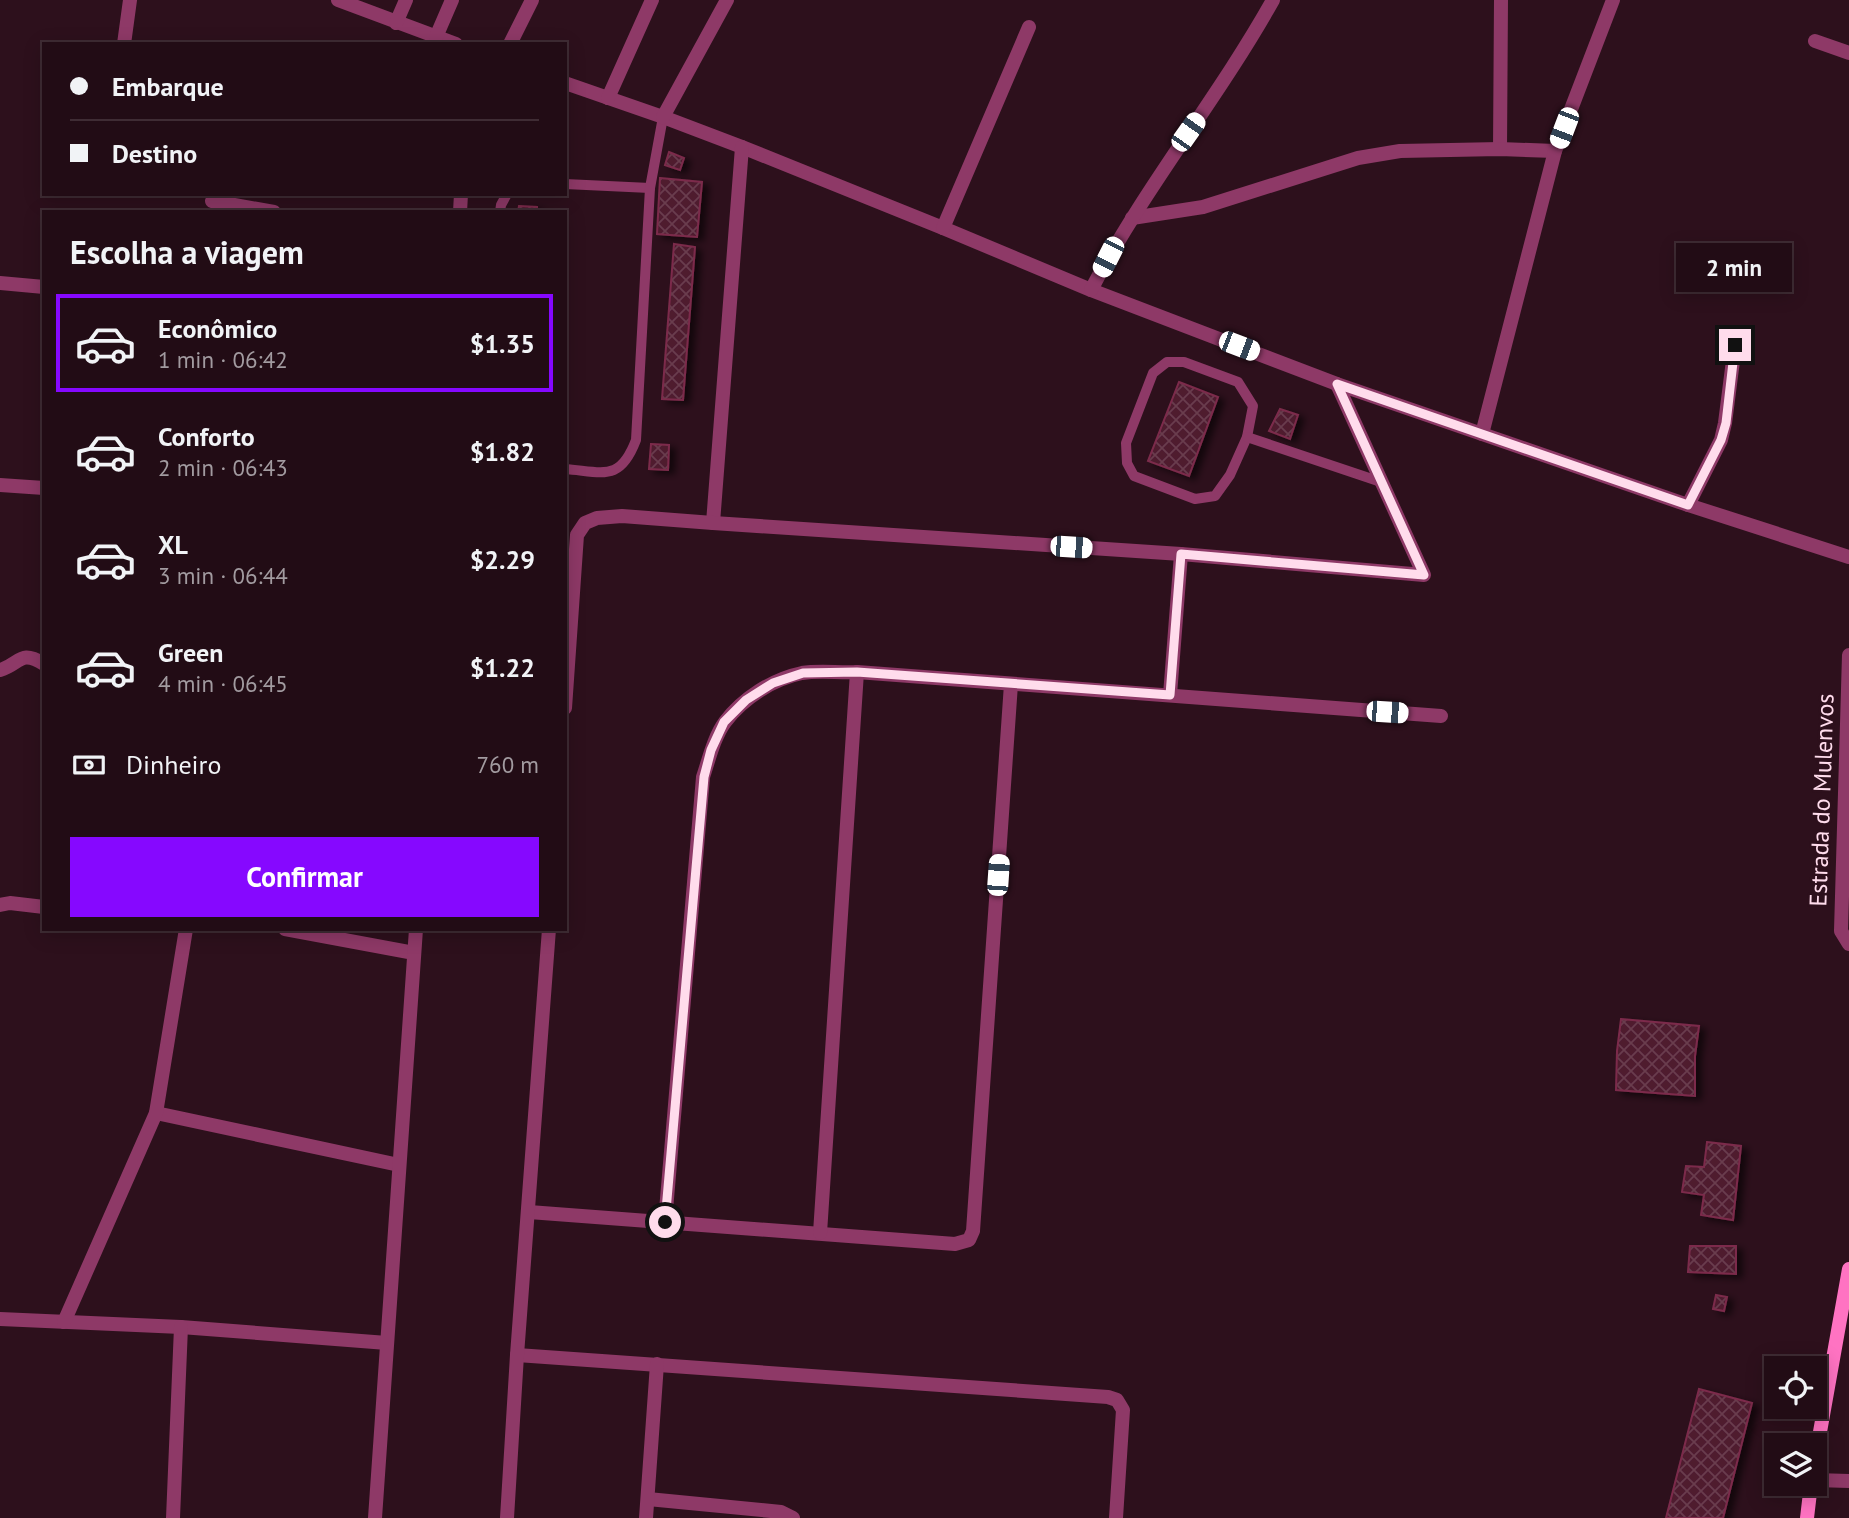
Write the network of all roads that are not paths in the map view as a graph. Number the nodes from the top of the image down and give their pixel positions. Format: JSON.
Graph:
{"nodes":[{"id":1,"x":130,"y":0,"type":"edge"},
{"id":2,"x":338,"y":0,"type":"edge"},
{"id":3,"x":406,"y":0,"type":"edge"},
{"id":4,"x":452,"y":0,"type":"edge"},
{"id":5,"x":532,"y":0,"type":"edge"},
{"id":6,"x":652,"y":0,"type":"edge"},
{"id":7,"x":727,"y":0,"type":"edge"},
{"id":8,"x":1273,"y":0,"type":"edge"},
{"id":9,"x":1501,"y":0,"type":"edge"},
{"id":10,"x":1613,"y":0,"type":"edge"},
{"id":11,"x":396,"y":23,"type":"junction"},
{"id":12,"x":1029,"y":27,"type":"dead end"},
{"id":13,"x":436,"y":37,"type":"junction"},
{"id":14,"x":1815,"y":41,"type":"dead end"},
{"id":15,"x":124,"y":42,"type":"edge"},
{"id":16,"x":450,"y":42,"type":"edge"},
{"id":17,"x":511,"y":42,"type":"edge"},
{"id":18,"x":1849,"y":53,"type":"edge"},
{"id":19,"x":567,"y":84,"type":"edge"},
{"id":20,"x":608,"y":99,"type":"junction"},
{"id":21,"x":663,"y":117,"type":"junction"},
{"id":22,"x":742,"y":147,"type":"junction"},
{"id":23,"x":1500,"y":149,"type":"junction"},
{"id":24,"x":1555,"y":151,"type":"junction"},
{"id":25,"x":567,"y":184,"type":"edge"},
{"id":26,"x":650,"y":188,"type":"junction"},
{"id":27,"x":212,"y":201,"type":"dead end"},
{"id":28,"x":263,"y":210,"type":"edge"},
{"id":29,"x":1132,"y":218,"type":"junction"},
{"id":30,"x":943,"y":228,"type":"junction"},
{"id":31,"x":0,"y":283,"type":"edge"},
{"id":32,"x":42,"y":287,"type":"edge"},
{"id":33,"x":1091,"y":290,"type":"junction"},
{"id":34,"x":1735,"y":345,"type":"dead end"},
{"id":35,"x":1337,"y":384,"type":"junction"},
{"id":36,"x":1482,"y":434,"type":"junction"},
{"id":37,"x":1247,"y":437,"type":"junction"},
{"id":38,"x":567,"y":469,"type":"edge"},
{"id":39,"x":1381,"y":482,"type":"junction"},
{"id":40,"x":0,"y":485,"type":"edge"},
{"id":41,"x":42,"y":488,"type":"edge"},
{"id":42,"x":1688,"y":505,"type":"junction"},
{"id":43,"x":713,"y":523,"type":"junction"},
{"id":44,"x":1181,"y":554,"type":"junction"},
{"id":45,"x":1849,"y":557,"type":"edge"},
{"id":46,"x":1849,"y":655,"type":"edge"},
{"id":47,"x":42,"y":663,"type":"edge"},
{"id":48,"x":0,"y":670,"type":"edge"},
{"id":49,"x":857,"y":672,"type":"junction"},
{"id":50,"x":567,"y":679,"type":"edge"},
{"id":51,"x":1011,"y":684,"type":"junction"},
{"id":52,"x":1170,"y":695,"type":"junction"},
{"id":53,"x":1441,"y":716,"type":"dead end"},
{"id":54,"x":0,"y":905,"type":"edge"},
{"id":55,"x":42,"y":906,"type":"edge"},
{"id":56,"x":186,"y":931,"type":"edge"},
{"id":57,"x":296,"y":931,"type":"edge"},
{"id":58,"x":416,"y":931,"type":"edge"},
{"id":59,"x":549,"y":931,"type":"edge"},
{"id":60,"x":1849,"y":944,"type":"edge"},
{"id":61,"x":414,"y":953,"type":"junction"},
{"id":62,"x":156,"y":1113,"type":"junction"},
{"id":63,"x":399,"y":1165,"type":"junction"},
{"id":64,"x":528,"y":1212,"type":"junction"},
{"id":65,"x":665,"y":1222,"type":"junction"},
{"id":66,"x":820,"y":1233,"type":"junction"},
{"id":67,"x":1849,"y":1269,"type":"edge"},
{"id":68,"x":0,"y":1319,"type":"edge"},
{"id":69,"x":64,"y":1322,"type":"junction"},
{"id":70,"x":181,"y":1327,"type":"junction"},
{"id":71,"x":387,"y":1343,"type":"junction"},
{"id":72,"x":517,"y":1355,"type":"junction"},
{"id":73,"x":657,"y":1364,"type":"junction"},
{"id":74,"x":1820,"y":1433,"type":"edge"},
{"id":75,"x":1827,"y":1480,"type":"edge"},
{"id":76,"x":1849,"y":1481,"type":"edge"},
{"id":77,"x":1810,"y":1496,"type":"edge"},
{"id":78,"x":648,"y":1499,"type":"junction"},
{"id":79,"x":173,"y":1518,"type":"edge"},
{"id":80,"x":375,"y":1518,"type":"edge"},
{"id":81,"x":507,"y":1518,"type":"edge"},
{"id":82,"x":646,"y":1518,"type":"edge"},
{"id":83,"x":793,"y":1518,"type":"edge"},
{"id":84,"x":1116,"y":1518,"type":"edge"},
{"id":85,"x":1807,"y":1518,"type":"edge"}],
"edges":[{"from":1,"to":15,"type":"street"},
{"from":2,"to":11,"type":"street"},
{"from":3,"to":11,"type":"street"},
{"from":4,"to":13,"type":"street"},
{"from":5,"to":17,"type":"street"},
{"from":6,"to":20,"type":"street"},
{"from":7,"to":21,"type":"street"},
{"from":8,"to":29,"type":"street"},
{"from":9,"to":23,"type":"street"},
{"from":10,"to":24,"type":"street"},
{"from":11,"to":13,"type":"street"},
{"from":12,"to":30,"type":"street"},
{"from":13,"to":16,"type":"street"},
{"from":14,"to":18,"type":"street"},
{"from":19,"to":20,"type":"street"},
{"from":20,"to":21,"type":"street"},
{"from":21,"to":22,"type":"street"},
{"from":21,"to":26,"type":"lane"},
{"from":22,"to":30,"type":"street"},
{"from":22,"to":43,"type":"street"},
{"from":23,"to":24,"type":"street"},
{"from":23,"to":29,"type":"street"},
{"from":24,"to":36,"type":"street"},
{"from":25,"to":26,"type":"lane"},
{"from":26,"to":38,"type":"lane"},
{"from":27,"to":28,"type":"street"},
{"from":29,"to":33,"type":"street"},
{"from":30,"to":33,"type":"street"},
{"from":31,"to":32,"type":"street"},
{"from":33,"to":35,"type":"street"},
{"from":34,"to":42,"type":"street"},
{"from":35,"to":36,"type":"street"},
{"from":35,"to":39,"type":"street"},
{"from":36,"to":42,"type":"street"},
{"from":37,"to":37,"type":"lane"},
{"from":37,"to":39,"type":"lane"},
{"from":39,"to":44,"type":"street"},
{"from":40,"to":41,"type":"street"},
{"from":42,"to":45,"type":"street"},
{"from":43,"to":44,"type":"street"},
{"from":43,"to":50,"type":"street"},
{"from":44,"to":52,"type":"street"},
{"from":46,"to":60,"type":"street","name":"Estrada do Mulenvos"},
{"from":47,"to":48,"type":"street"},
{"from":49,"to":51,"type":"street"},
{"from":49,"to":65,"type":"street"},
{"from":49,"to":66,"type":"street"},
{"from":51,"to":52,"type":"street"},
{"from":51,"to":66,"type":"street"},
{"from":52,"to":53,"type":"street"},
{"from":54,"to":55,"type":"street"},
{"from":56,"to":62,"type":"street"},
{"from":57,"to":61,"type":"street"},
{"from":58,"to":61,"type":"street"},
{"from":59,"to":64,"type":"street"},
{"from":61,"to":63,"type":"street"},
{"from":62,"to":63,"type":"street"},
{"from":62,"to":69,"type":"street"},
{"from":63,"to":71,"type":"street"},
{"from":64,"to":65,"type":"street"},
{"from":64,"to":72,"type":"street"},
{"from":65,"to":66,"type":"street"},
{"from":67,"to":74,"type":"street"},
{"from":68,"to":69,"type":"street"},
{"from":69,"to":70,"type":"street"},
{"from":70,"to":71,"type":"street"},
{"from":70,"to":79,"type":"street"},
{"from":71,"to":80,"type":"street"},
{"from":72,"to":73,"type":"street"},
{"from":72,"to":81,"type":"street"},
{"from":73,"to":78,"type":"street"},
{"from":73,"to":84,"type":"street"},
{"from":75,"to":76,"type":"street"},
{"from":77,"to":85,"type":"street"},
{"from":78,"to":82,"type":"street"},
{"from":78,"to":83,"type":"street"}]}
